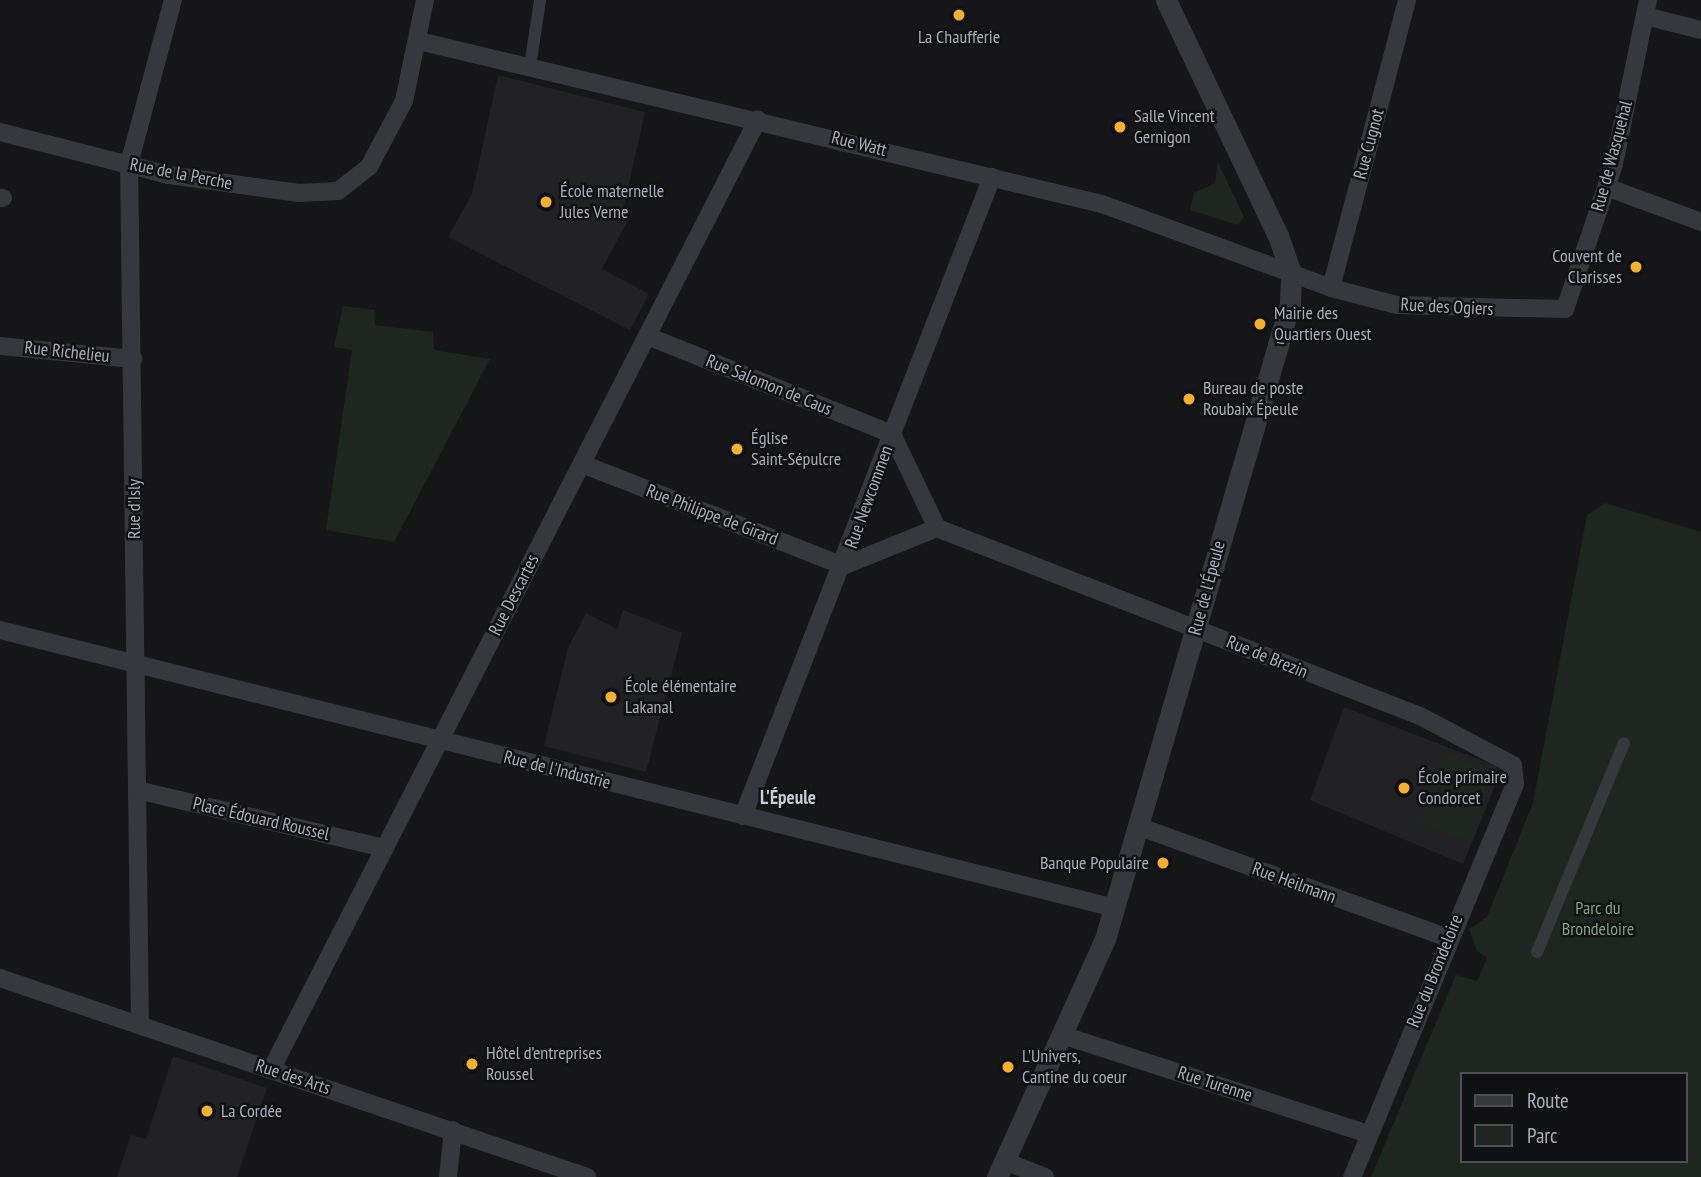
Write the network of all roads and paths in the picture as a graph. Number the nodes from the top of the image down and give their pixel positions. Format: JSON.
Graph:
{"nodes":[{"id":1,"x":173,"y":0,"type":"edge"},
{"id":2,"x":425,"y":0,"type":"edge"},
{"id":3,"x":540,"y":0,"type":"edge"},
{"id":4,"x":1166,"y":0,"type":"edge"},
{"id":5,"x":1407,"y":0,"type":"edge"},
{"id":6,"x":1647,"y":8,"type":"edge"},
{"id":7,"x":1701,"y":30,"type":"edge"},
{"id":8,"x":419,"y":41,"type":"junction"},
{"id":9,"x":530,"y":66,"type":"junction"},
{"id":10,"x":758,"y":120,"type":"junction"},
{"id":11,"x":0,"y":132,"type":"edge"},
{"id":12,"x":129,"y":164,"type":"junction"},
{"id":13,"x":992,"y":177,"type":"junction"},
{"id":14,"x":1606,"y":187,"type":"junction"},
{"id":15,"x":1701,"y":222,"type":"edge"},
{"id":16,"x":1291,"y":273,"type":"junction"},
{"id":17,"x":1331,"y":288,"type":"junction"},
{"id":18,"x":1565,"y":309,"type":"joint"},
{"id":19,"x":647,"y":336,"type":"junction"},
{"id":20,"x":0,"y":346,"type":"edge"},
{"id":21,"x":133,"y":359,"type":"junction"},
{"id":22,"x":891,"y":435,"type":"junction"},
{"id":23,"x":582,"y":464,"type":"junction"},
{"id":24,"x":937,"y":528,"type":"junction"},
{"id":25,"x":843,"y":566,"type":"junction"},
{"id":26,"x":1196,"y":629,"type":"junction"},
{"id":27,"x":0,"y":630,"type":"edge"},
{"id":28,"x":135,"y":664,"type":"junction"},
{"id":29,"x":440,"y":740,"type":"junction"},
{"id":30,"x":1624,"y":743,"type":"dead end"},
{"id":31,"x":1513,"y":765,"type":"joint"},
{"id":32,"x":137,"y":790,"type":"junction"},
{"id":33,"x":743,"y":816,"type":"junction"},
{"id":34,"x":1140,"y":827,"type":"junction"},
{"id":35,"x":385,"y":848,"type":"junction"},
{"id":36,"x":1115,"y":908,"type":"junction"},
{"id":37,"x":1448,"y":938,"type":"junction"},
{"id":38,"x":1537,"y":952,"type":"dead end"},
{"id":39,"x":0,"y":978,"type":"edge"},
{"id":40,"x":140,"y":1024,"type":"junction"},
{"id":41,"x":1062,"y":1035,"type":"junction"},
{"id":42,"x":271,"y":1070,"type":"junction"},
{"id":43,"x":453,"y":1130,"type":"junction"},
{"id":44,"x":1368,"y":1134,"type":"junction"},
{"id":45,"x":1000,"y":1169,"type":"edge"},
{"id":46,"x":448,"y":1177,"type":"edge"},
{"id":47,"x":587,"y":1177,"type":"edge"},
{"id":48,"x":1045,"y":1177,"type":"edge"},
{"id":49,"x":1352,"y":1177,"type":"edge"}],
"edges":[{"from":1,"to":12,"type":"street","name":"Rue d'Isly"},
{"from":2,"to":8,"type":"street"},
{"from":3,"to":9,"type":"street"},
{"from":4,"to":16,"type":"street","name":"Rue de l'Épeule"},
{"from":5,"to":17,"type":"street","name":"Rue Cugnot"},
{"from":6,"to":7,"type":"street"},
{"from":6,"to":14,"type":"street","name":"Rue de Wasquehal"},
{"from":8,"to":9,"type":"street","name":"Rue Watt"},
{"from":8,"to":12,"type":"street","name":"Rue de la Perche"},
{"from":9,"to":10,"type":"street","name":"Rue Watt"},
{"from":10,"to":13,"type":"street","name":"Rue Watt"},
{"from":10,"to":19,"type":"street","name":"Rue Descartes"},
{"from":11,"to":12,"type":"street","name":"Rue de la Perche"},
{"from":12,"to":21,"type":"street","name":"Rue d'Isly"},
{"from":13,"to":16,"type":"street","name":"Rue Watt"},
{"from":13,"to":22,"type":"street","name":"Rue Newcommen"},
{"from":14,"to":15,"type":"street"},
{"from":14,"to":18,"type":"street","name":"Rue de Wasquehal"},
{"from":16,"to":17,"type":"street","name":"Rue des Ogiers"},
{"from":16,"to":26,"type":"street","name":"Rue de l'Épeule"},
{"from":17,"to":18,"type":"street","name":"Rue des Ogiers"},
{"from":19,"to":22,"type":"street","name":"Rue Salomon de Caus"},
{"from":19,"to":23,"type":"street","name":"Rue Descartes"},
{"from":20,"to":21,"type":"street","name":"Rue Richelieu"},
{"from":21,"to":28,"type":"street","name":"Rue d'Isly"},
{"from":22,"to":24,"type":"street"},
{"from":22,"to":25,"type":"street","name":"Rue Newcommen"},
{"from":23,"to":25,"type":"street","name":"Rue Philippe de Girard"},
{"from":23,"to":29,"type":"street","name":"Rue Descartes"},
{"from":24,"to":25,"type":"street"},
{"from":24,"to":26,"type":"street","name":"Rue de Brezin"},
{"from":25,"to":33,"type":"street","name":"Rue Newcommen"},
{"from":26,"to":31,"type":"street","name":"Rue de Brezin"},
{"from":26,"to":34,"type":"street","name":"Rue de l'Épeule"},
{"from":27,"to":28,"type":"street","name":"Rue de l'Industrie"},
{"from":28,"to":29,"type":"street","name":"Rue de l'Industrie"},
{"from":28,"to":32,"type":"street","name":"Rue d'Isly"},
{"from":29,"to":33,"type":"street","name":"Rue de l'Industrie"},
{"from":29,"to":35,"type":"street","name":"Rue Descartes"},
{"from":30,"to":38,"type":"street"},
{"from":31,"to":37,"type":"street","name":"Rue du Brondeloire"},
{"from":32,"to":35,"type":"street","name":"Place Édouard Roussel"},
{"from":32,"to":40,"type":"street","name":"Rue d'Isly"},
{"from":33,"to":36,"type":"street","name":"Rue de l'Industrie"},
{"from":34,"to":36,"type":"street","name":"Rue de l'Épeule"},
{"from":34,"to":37,"type":"street","name":"Rue Heilmann"},
{"from":35,"to":42,"type":"street","name":"Rue Descartes"},
{"from":36,"to":41,"type":"street","name":"Rue de l'Épeule"},
{"from":37,"to":44,"type":"street","name":"Rue du Brondeloire"},
{"from":39,"to":40,"type":"street","name":"Rue des Arts"},
{"from":40,"to":42,"type":"street","name":"Rue des Arts"},
{"from":41,"to":44,"type":"street","name":"Rue Turenne"},
{"from":41,"to":45,"type":"street","name":"Rue de l'Épeule"},
{"from":42,"to":43,"type":"street","name":"Rue des Arts"},
{"from":43,"to":46,"type":"street"},
{"from":43,"to":47,"type":"street","name":"Rue des Arts"},
{"from":44,"to":49,"type":"street","name":"Rue du Brondeloire"},
{"from":45,"to":48,"type":"street"}]}
